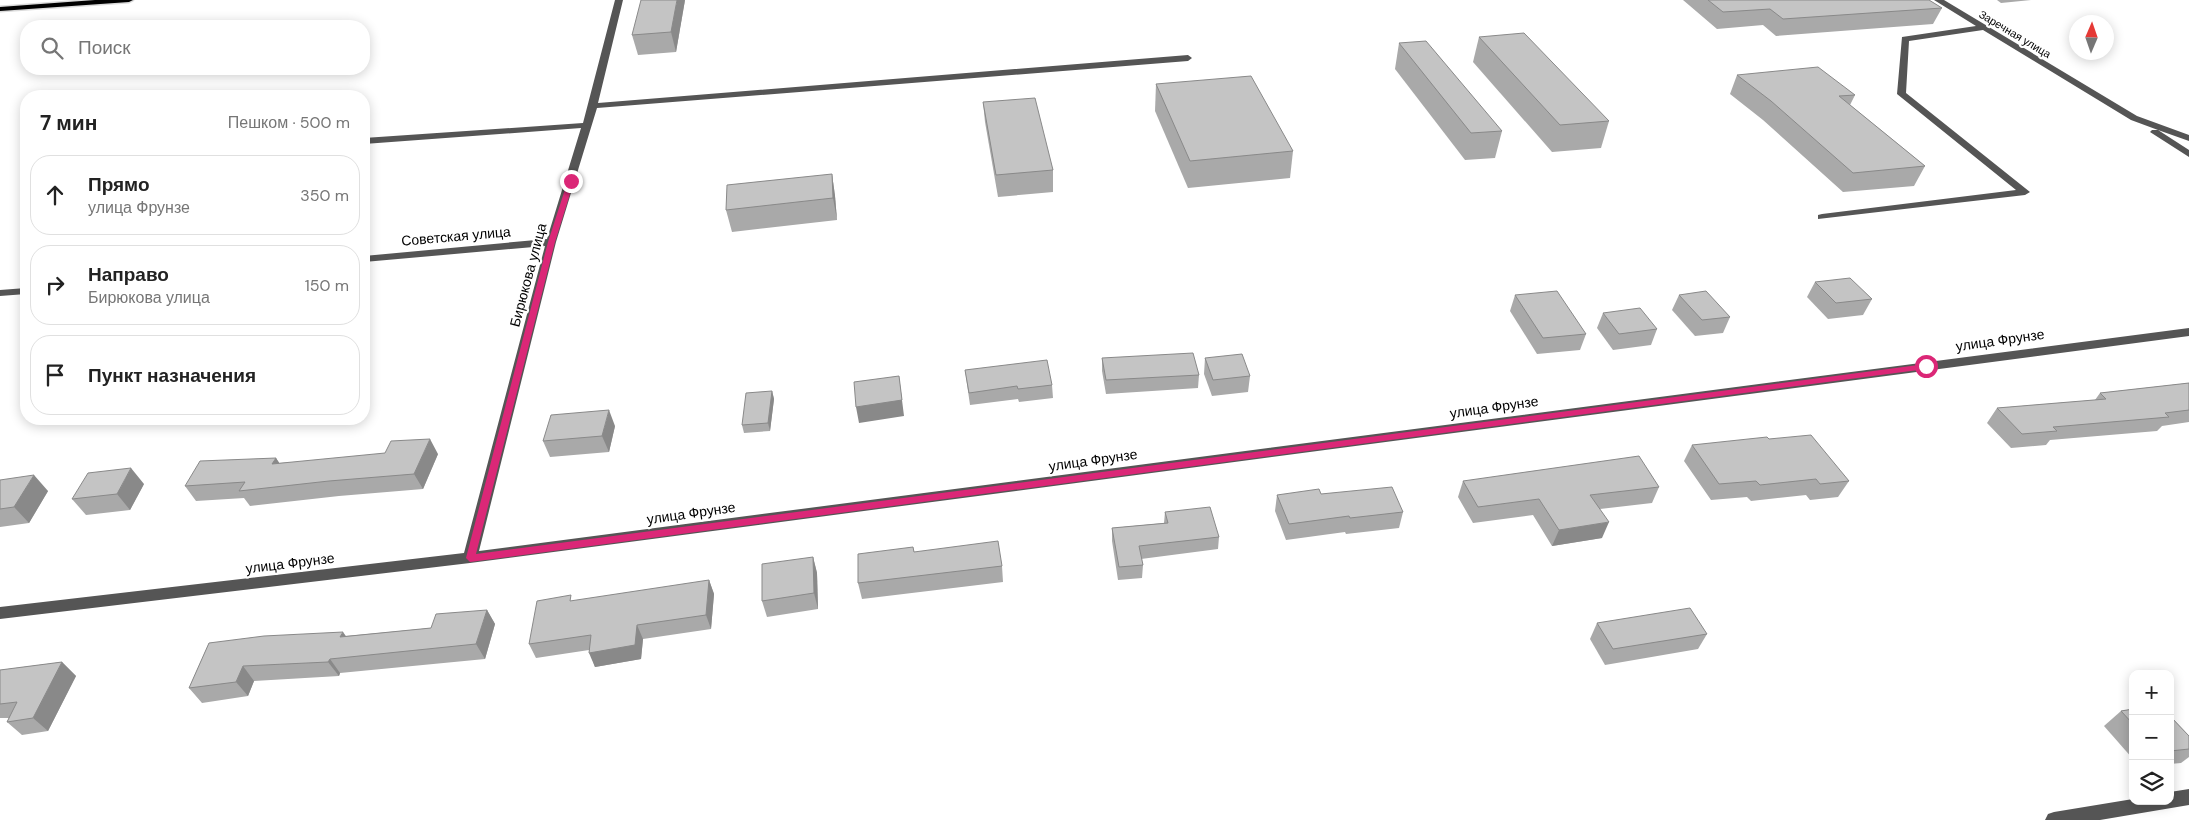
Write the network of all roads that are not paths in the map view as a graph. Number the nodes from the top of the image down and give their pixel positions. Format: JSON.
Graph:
{"nodes":[{"id":1,"x":129,"y":0,"type":"edge"},
{"id":2,"x":619,"y":0,"type":"edge"},
{"id":3,"x":1938,"y":0,"type":"edge"},
{"id":4,"x":0,"y":9,"type":"edge"},
{"id":5,"x":1982,"y":28,"type":"junction"},
{"id":6,"x":1188,"y":58,"type":"dead end"},
{"id":7,"x":593,"y":106,"type":"junction"},
{"id":8,"x":2134,"y":118,"type":"junction"},
{"id":9,"x":588,"y":125,"type":"junction"},
{"id":10,"x":2189,"y":138,"type":"edge"},
{"id":11,"x":370,"y":141,"type":"edge"},
{"id":12,"x":2189,"y":154,"type":"edge"},
{"id":13,"x":1822,"y":217,"type":"dead end"},
{"id":14,"x":551,"y":242,"type":"junction"},
{"id":15,"x":370,"y":258,"type":"edge"},
{"id":16,"x":20,"y":291,"type":"edge"},
{"id":17,"x":0,"y":293,"type":"edge"},
{"id":18,"x":2189,"y":332,"type":"edge"},
{"id":19,"x":470,"y":558,"type":"junction"},
{"id":20,"x":0,"y":614,"type":"edge"},
{"id":21,"x":2189,"y":797,"type":"edge"},
{"id":22,"x":2174,"y":799,"type":"edge"},
{"id":23,"x":2141,"y":805,"type":"edge"},
{"id":24,"x":2054,"y":820,"type":"edge"}],
"edges":[{"from":1,"to":4,"type":"main road"},
{"from":2,"to":7,"type":"street","name":"Бирюкова улица"},
{"from":3,"to":5,"type":"street","name":"Заречная улица"},
{"from":5,"to":8,"type":"street","name":"Заречная улица"},
{"from":5,"to":13,"type":"street"},
{"from":6,"to":7,"type":"street"},
{"from":7,"to":9,"type":"street","name":"Бирюкова улица"},
{"from":8,"to":10,"type":"street","name":"Заречная улица"},
{"from":8,"to":12,"type":"street"},
{"from":9,"to":11,"type":"street"},
{"from":9,"to":14,"type":"street","name":"Бирюкова улица"},
{"from":14,"to":15,"type":"street","name":"Советская улица"},
{"from":14,"to":19,"type":"street","name":"Бирюкова улица"},
{"from":16,"to":17,"type":"street"},
{"from":18,"to":19,"type":"street","name":"улица Фрунзе"},
{"from":19,"to":20,"type":"street","name":"улица Фрунзе"},
{"from":21,"to":22,"type":"street"},
{"from":23,"to":24,"type":"street"}]}
